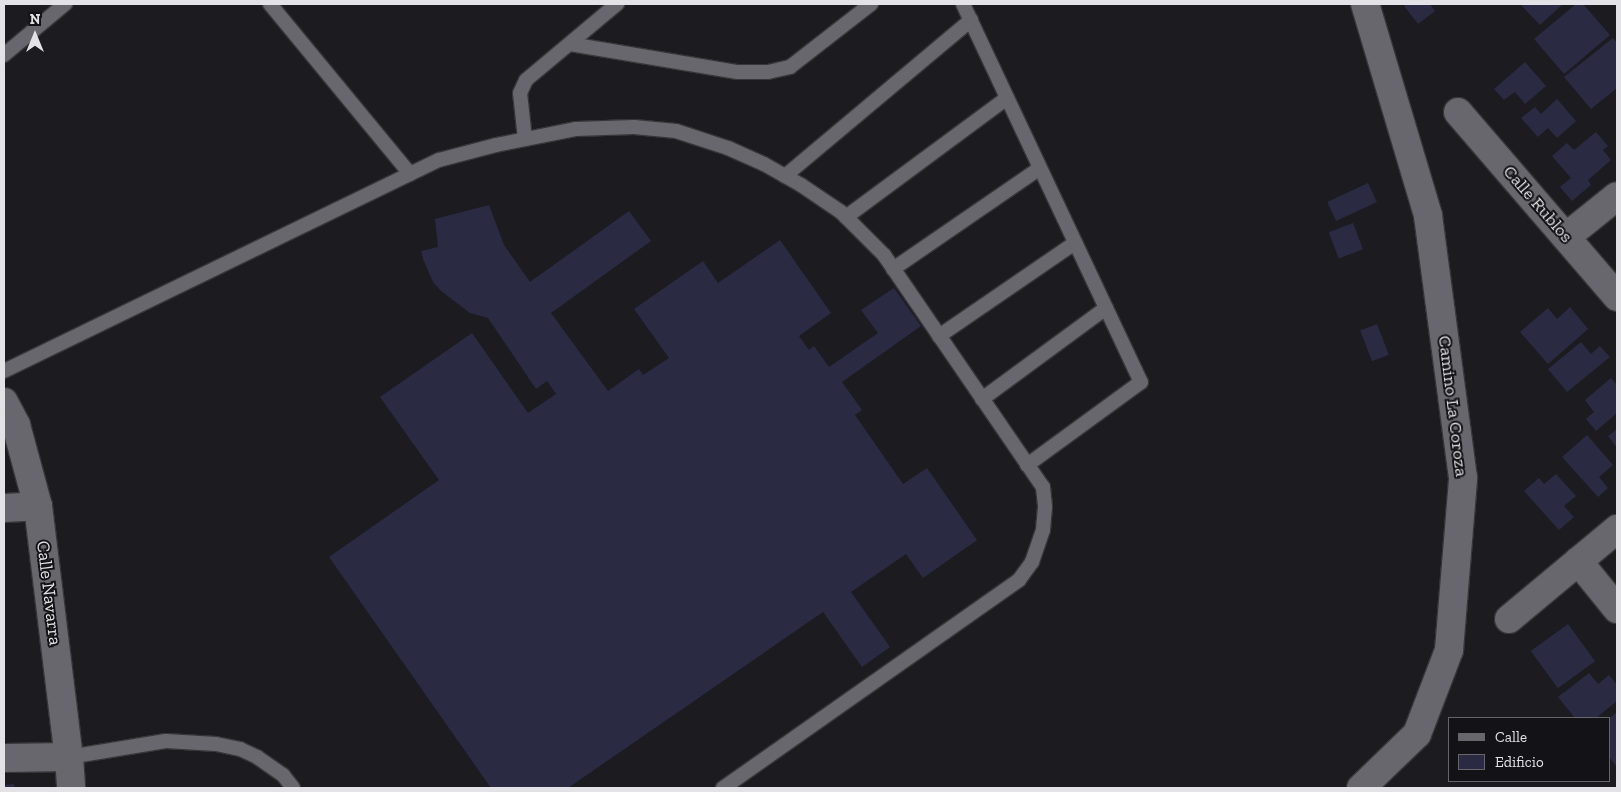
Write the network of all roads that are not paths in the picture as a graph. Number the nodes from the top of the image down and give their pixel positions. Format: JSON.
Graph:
{"nodes":[{"id":1,"x":65,"y":4,"type":"edge"},
{"id":2,"x":270,"y":4,"type":"edge"},
{"id":3,"x":617,"y":4,"type":"edge"},
{"id":4,"x":871,"y":4,"type":"edge"},
{"id":5,"x":963,"y":4,"type":"edge"},
{"id":6,"x":1365,"y":4,"type":"edge"},
{"id":7,"x":970,"y":20,"type":"junction"},
{"id":8,"x":570,"y":44,"type":"junction"},
{"id":9,"x":4,"y":55,"type":"edge"},
{"id":10,"x":1007,"y":98,"type":"junction"},
{"id":11,"x":1458,"y":112,"type":"dead end"},
{"id":12,"x":525,"y":139,"type":"junction"},
{"id":13,"x":1040,"y":168,"type":"junction"},
{"id":14,"x":410,"y":174,"type":"junction"},
{"id":15,"x":785,"y":176,"type":"junction"},
{"id":16,"x":1617,"y":196,"type":"edge"},
{"id":17,"x":846,"y":217,"type":"junction"},
{"id":18,"x":1566,"y":237,"type":"junction"},
{"id":19,"x":1075,"y":243,"type":"junction"},
{"id":20,"x":893,"y":268,"type":"junction"},
{"id":21,"x":1617,"y":297,"type":"edge"},
{"id":22,"x":1106,"y":308,"type":"junction"},
{"id":23,"x":939,"y":336,"type":"junction"},
{"id":24,"x":4,"y":371,"type":"edge"},
{"id":25,"x":982,"y":399,"type":"junction"},
{"id":26,"x":4,"y":402,"type":"edge"},
{"id":27,"x":1027,"y":464,"type":"junction"},
{"id":28,"x":38,"y":506,"type":"junction"},
{"id":29,"x":4,"y":508,"type":"edge"},
{"id":30,"x":1617,"y":529,"type":"edge"},
{"id":31,"x":1578,"y":562,"type":"junction"},
{"id":32,"x":1617,"y":609,"type":"edge"},
{"id":33,"x":1509,"y":619,"type":"dead end"},
{"id":34,"x":70,"y":757,"type":"junction"},
{"id":35,"x":4,"y":758,"type":"edge"},
{"id":36,"x":71,"y":788,"type":"edge"},
{"id":37,"x":293,"y":788,"type":"edge"},
{"id":38,"x":723,"y":788,"type":"edge"},
{"id":39,"x":1361,"y":788,"type":"edge"}],
"edges":[{"from":1,"to":9,"type":"lane"},
{"from":2,"to":14,"type":"lane"},
{"from":3,"to":8,"type":"lane"},
{"from":4,"to":8,"type":"lane"},
{"from":5,"to":7,"type":"lane"},
{"from":6,"to":39,"type":"street","name":"Camino La Coroza"},
{"from":7,"to":10,"type":"lane"},
{"from":7,"to":15,"type":"lane"},
{"from":8,"to":12,"type":"lane"},
{"from":10,"to":13,"type":"lane"},
{"from":10,"to":17,"type":"lane"},
{"from":11,"to":18,"type":"street","name":"Calle Rublos"},
{"from":12,"to":14,"type":"lane"},
{"from":12,"to":15,"type":"lane"},
{"from":13,"to":19,"type":"lane"},
{"from":13,"to":20,"type":"lane"},
{"from":14,"to":24,"type":"lane"},
{"from":15,"to":17,"type":"lane"},
{"from":16,"to":18,"type":"street"},
{"from":17,"to":20,"type":"lane"},
{"from":18,"to":21,"type":"street","name":"Calle Rublos"},
{"from":19,"to":22,"type":"lane"},
{"from":19,"to":23,"type":"lane"},
{"from":20,"to":23,"type":"lane"},
{"from":22,"to":25,"type":"lane"},
{"from":22,"to":27,"type":"lane"},
{"from":23,"to":25,"type":"lane"},
{"from":25,"to":27,"type":"lane"},
{"from":26,"to":28,"type":"street","name":"Calle Navarra"},
{"from":27,"to":38,"type":"lane"},
{"from":28,"to":29,"type":"street"},
{"from":28,"to":34,"type":"street","name":"Calle Navarra"},
{"from":30,"to":31,"type":"street"},
{"from":31,"to":32,"type":"street"},
{"from":31,"to":33,"type":"street"},
{"from":34,"to":35,"type":"street"},
{"from":34,"to":36,"type":"street","name":"Calle Navarra"},
{"from":34,"to":37,"type":"lane"}]}
